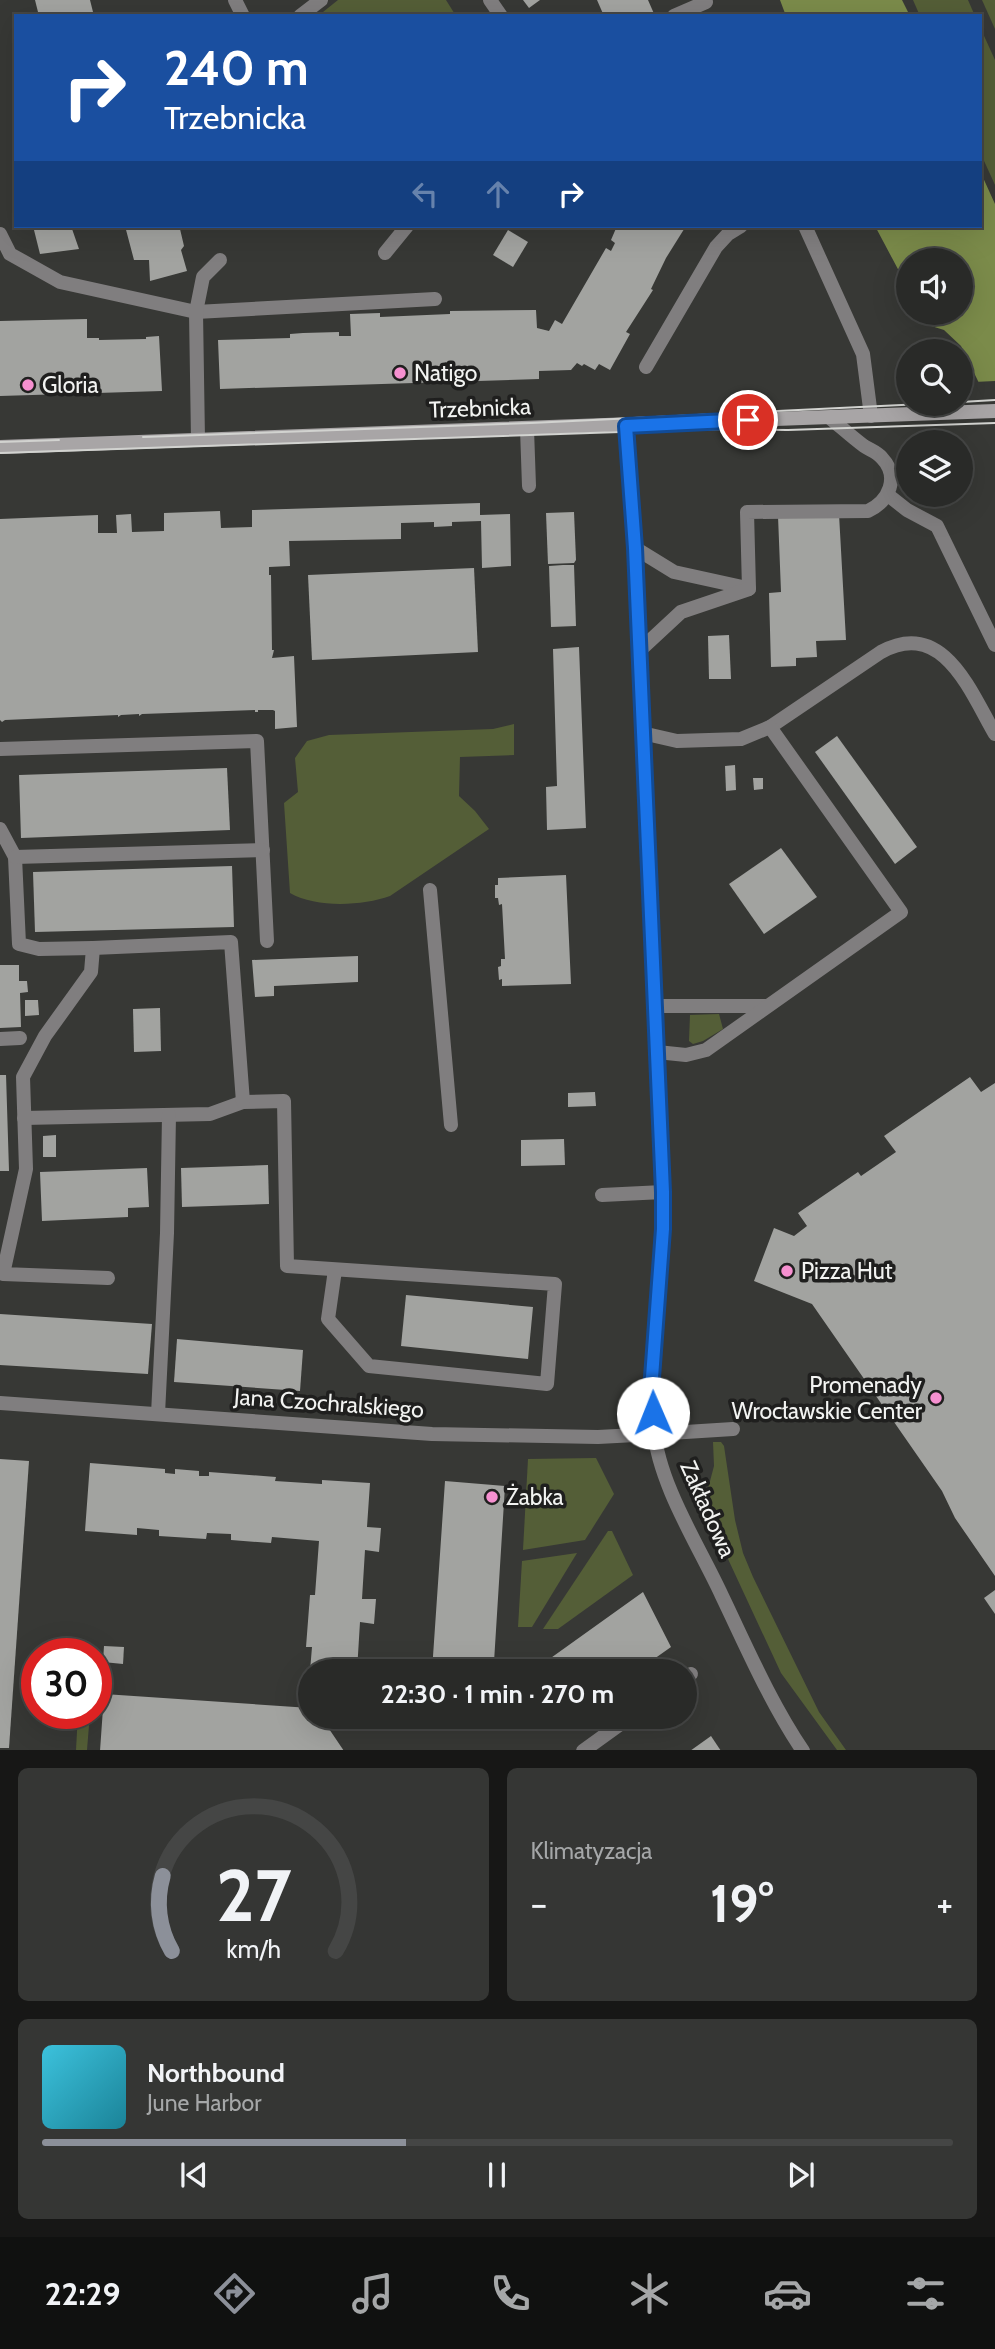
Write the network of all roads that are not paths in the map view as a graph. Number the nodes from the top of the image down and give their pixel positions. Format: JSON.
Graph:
{"nodes":[{"id":1,"x":321,"y":0,"type":"edge"},
{"id":2,"x":708,"y":6,"type":"edge"},
{"id":3,"x":303,"y":14,"type":"edge"},
{"id":4,"x":681,"y":14,"type":"edge"},
{"id":5,"x":405,"y":228,"type":"edge"},
{"id":6,"x":738,"y":228,"type":"edge"},
{"id":7,"x":806,"y":228,"type":"edge"},
{"id":8,"x":0,"y":234,"type":"edge"},
{"id":9,"x":385,"y":253,"type":"dead end"},
{"id":10,"x":220,"y":261,"type":"dead end"},
{"id":11,"x":435,"y":299,"type":"dead end"},
{"id":12,"x":196,"y":312,"type":"junction"},
{"id":13,"x":646,"y":367,"type":"dead end"},
{"id":14,"x":995,"y":411,"type":"edge"},
{"id":15,"x":870,"y":416,"type":"junction"},
{"id":16,"x":830,"y":418,"type":"junction"},
{"id":17,"x":626,"y":426,"type":"junction"},
{"id":18,"x":527,"y":429,"type":"junction"},
{"id":19,"x":198,"y":440,"type":"junction"},
{"id":20,"x":0,"y":447,"type":"edge"},
{"id":21,"x":529,"y":486,"type":"dead end"},
{"id":22,"x":888,"y":495,"type":"junction"},
{"id":23,"x":635,"y":548,"type":"junction"},
{"id":24,"x":749,"y":589,"type":"junction"},
{"id":25,"x":995,"y":645,"type":"edge"},
{"id":26,"x":639,"y":651,"type":"junction"},
{"id":27,"x":770,"y":727,"type":"junction"},
{"id":28,"x":642,"y":733,"type":"junction"},
{"id":29,"x":995,"y":734,"type":"edge"},
{"id":30,"x":0,"y":749,"type":"edge"},
{"id":31,"x":0,"y":829,"type":"edge"},
{"id":32,"x":262,"y":850,"type":"junction"},
{"id":33,"x":15,"y":857,"type":"junction"},
{"id":34,"x":430,"y":890,"type":"dead end"},
{"id":35,"x":267,"y":941,"type":"dead end"},
{"id":36,"x":93,"y":948,"type":"junction"},
{"id":37,"x":656,"y":1006,"type":"junction"},
{"id":38,"x":767,"y":1006,"type":"junction"},
{"id":39,"x":20,"y":1038,"type":"dead end"},
{"id":40,"x":0,"y":1039,"type":"edge"},
{"id":41,"x":657,"y":1052,"type":"junction"},
{"id":42,"x":243,"y":1102,"type":"junction"},
{"id":43,"x":169,"y":1115,"type":"junction"},
{"id":44,"x":24,"y":1118,"type":"junction"},
{"id":45,"x":451,"y":1125,"type":"dead end"},
{"id":46,"x":663,"y":1192,"type":"junction"},
{"id":47,"x":602,"y":1195,"type":"dead end"},
{"id":48,"x":335,"y":1270,"type":"junction"},
{"id":49,"x":108,"y":1278,"type":"dead end"},
{"id":50,"x":0,"y":1403,"type":"edge"},
{"id":51,"x":158,"y":1414,"type":"junction"},
{"id":52,"x":733,"y":1429,"type":"dead end"},
{"id":53,"x":654,"y":1434,"type":"junction"},
{"id":54,"x":613,"y":1729,"type":"edge"},
{"id":55,"x":584,"y":1750,"type":"edge"},
{"id":56,"x":802,"y":1750,"type":"edge"}],
"edges":[{"from":1,"to":3,"type":"street"},
{"from":2,"to":4,"type":"street"},
{"from":5,"to":9,"type":"street"},
{"from":6,"to":13,"type":"street"},
{"from":7,"to":15,"type":"street"},
{"from":8,"to":12,"type":"street"},
{"from":10,"to":12,"type":"street"},
{"from":11,"to":12,"type":"street"},
{"from":12,"to":19,"type":"street"},
{"from":14,"to":15,"type":"street","name":"Trzebnicka"},
{"from":15,"to":16,"type":"street","name":"Trzebnicka"},
{"from":16,"to":17,"type":"street","name":"Trzebnicka"},
{"from":16,"to":22,"type":"street"},
{"from":17,"to":18,"type":"street","name":"Trzebnicka"},
{"from":17,"to":23,"type":"street","name":"Zakładowa"},
{"from":18,"to":19,"type":"street","name":"Trzebnicka"},
{"from":18,"to":21,"type":"street"},
{"from":19,"to":20,"type":"street","name":"Trzebnicka"},
{"from":22,"to":24,"type":"street"},
{"from":22,"to":25,"type":"street"},
{"from":23,"to":24,"type":"street"},
{"from":23,"to":26,"type":"street","name":"Zakładowa"},
{"from":24,"to":26,"type":"street"},
{"from":26,"to":28,"type":"street","name":"Zakładowa"},
{"from":27,"to":28,"type":"street"},
{"from":27,"to":29,"type":"street"},
{"from":27,"to":38,"type":"street"},
{"from":28,"to":37,"type":"street","name":"Zakładowa"},
{"from":30,"to":32,"type":"street"},
{"from":31,"to":33,"type":"street"},
{"from":32,"to":33,"type":"street"},
{"from":32,"to":35,"type":"street"},
{"from":33,"to":36,"type":"street"},
{"from":34,"to":45,"type":"street"},
{"from":36,"to":42,"type":"street"},
{"from":36,"to":44,"type":"street"},
{"from":37,"to":38,"type":"street"},
{"from":37,"to":41,"type":"street","name":"Zakładowa"},
{"from":38,"to":41,"type":"street"},
{"from":39,"to":40,"type":"street"},
{"from":41,"to":46,"type":"street","name":"Zakładowa"},
{"from":42,"to":43,"type":"street"},
{"from":42,"to":48,"type":"street"},
{"from":43,"to":44,"type":"street"},
{"from":43,"to":51,"type":"street"},
{"from":44,"to":49,"type":"street"},
{"from":46,"to":47,"type":"street"},
{"from":46,"to":53,"type":"street","name":"Zakładowa"},
{"from":48,"to":48,"type":"street"},
{"from":50,"to":51,"type":"street","name":"Jana Czochralskiego"},
{"from":51,"to":53,"type":"street","name":"Jana Czochralskiego"},
{"from":52,"to":53,"type":"street","name":"Jana Czochralskiego"},
{"from":53,"to":56,"type":"street","name":"Zakładowa"},
{"from":54,"to":55,"type":"street"}]}
